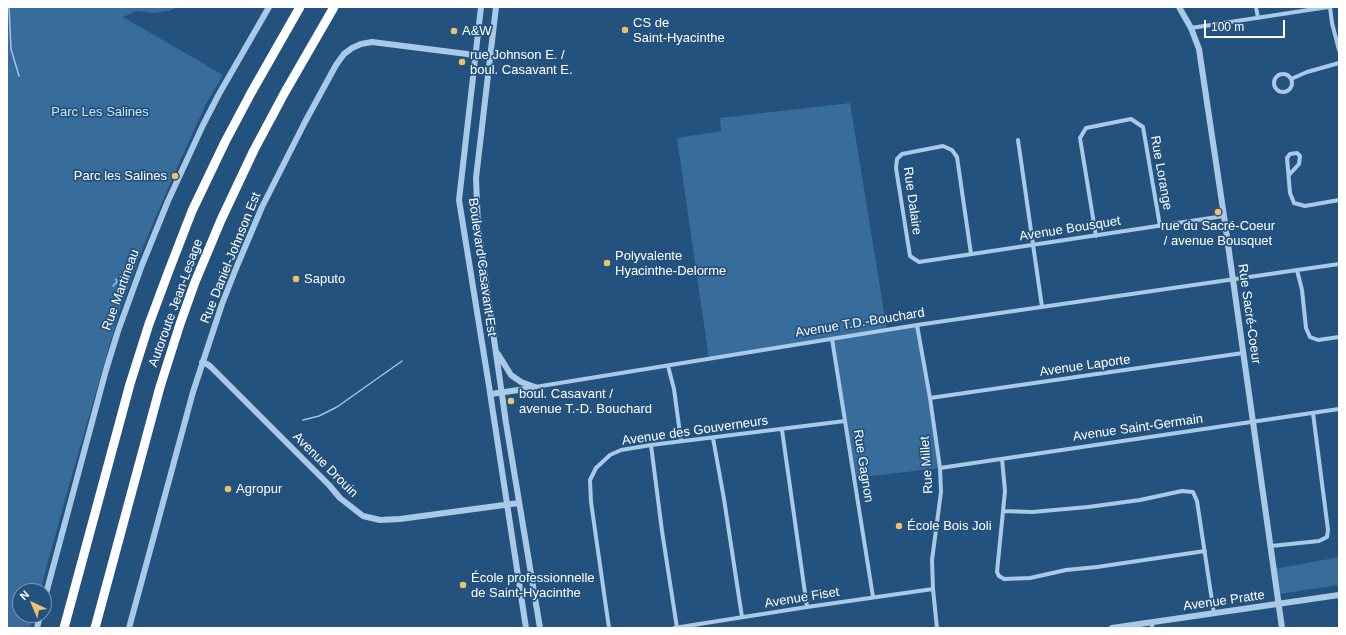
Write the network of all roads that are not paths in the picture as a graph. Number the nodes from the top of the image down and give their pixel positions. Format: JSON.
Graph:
{"nodes":[{"id":1,"x":269,"y":7,"type":"edge"},
{"id":2,"x":300,"y":7,"type":"edge"},
{"id":3,"x":334,"y":7,"type":"edge"},
{"id":4,"x":481,"y":7,"type":"edge"},
{"id":5,"x":496,"y":7,"type":"edge"},
{"id":6,"x":1179,"y":7,"type":"edge"},
{"id":7,"x":1256,"y":7,"type":"edge"},
{"id":8,"x":1329,"y":7,"type":"edge"},
{"id":9,"x":1258,"y":18,"type":"junction"},
{"id":10,"x":1191,"y":28,"type":"junction"},
{"id":11,"x":1339,"y":50,"type":"edge"},
{"id":12,"x":475,"y":55,"type":"junction"},
{"id":13,"x":491,"y":57,"type":"junction"},
{"id":14,"x":1339,"y":63,"type":"edge"},
{"id":15,"x":1291,"y":79,"type":"junction"},
{"id":16,"x":1018,"y":140,"type":"dead end"},
{"id":17,"x":1289,"y":176,"type":"junction"},
{"id":18,"x":1339,"y":200,"type":"edge"},
{"id":19,"x":1224,"y":216,"type":"junction"},
{"id":20,"x":1160,"y":226,"type":"junction"},
{"id":21,"x":1096,"y":236,"type":"junction"},
{"id":22,"x":1033,"y":245,"type":"junction"},
{"id":23,"x":971,"y":254,"type":"junction"},
{"id":24,"x":920,"y":262,"type":"joint"},
{"id":25,"x":1339,"y":264,"type":"edge"},
{"id":26,"x":1297,"y":270,"type":"junction"},
{"id":27,"x":1233,"y":280,"type":"junction"},
{"id":28,"x":1042,"y":307,"type":"junction"},
{"id":29,"x":917,"y":325,"type":"junction"},
{"id":30,"x":1339,"y":337,"type":"edge"},
{"id":31,"x":832,"y":339,"type":"junction"},
{"id":32,"x":496,"y":351,"type":"junction"},
{"id":33,"x":1243,"y":354,"type":"junction"},
{"id":34,"x":202,"y":362,"type":"junction"},
{"id":35,"x":668,"y":366,"type":"junction"},
{"id":36,"x":535,"y":387,"type":"junction"},
{"id":37,"x":502,"y":392,"type":"junction"},
{"id":38,"x":491,"y":394,"type":"junction"},
{"id":39,"x":930,"y":398,"type":"junction"},
{"id":40,"x":1339,"y":409,"type":"edge"},
{"id":41,"x":1312,"y":413,"type":"junction"},
{"id":42,"x":1253,"y":421,"type":"junction"},
{"id":43,"x":845,"y":422,"type":"junction"},
{"id":44,"x":782,"y":430,"type":"junction"},
{"id":45,"x":713,"y":438,"type":"junction"},
{"id":46,"x":681,"y":442,"type":"junction"},
{"id":47,"x":650,"y":445,"type":"junction"},
{"id":48,"x":1002,"y":458,"type":"junction"},
{"id":49,"x":940,"y":468,"type":"junction"},
{"id":50,"x":519,"y":503,"type":"junction"},
{"id":51,"x":507,"y":505,"type":"junction"},
{"id":52,"x":1003,"y":511,"type":"junction"},
{"id":53,"x":1271,"y":546,"type":"junction"},
{"id":54,"x":1205,"y":551,"type":"junction"},
{"id":55,"x":49,"y":583,"type":"edge"},
{"id":56,"x":932,"y":589,"type":"junction"},
{"id":57,"x":1339,"y":595,"type":"edge"},
{"id":58,"x":873,"y":597,"type":"junction"},
{"id":59,"x":1279,"y":604,"type":"junction"},
{"id":60,"x":807,"y":607,"type":"junction"},
{"id":61,"x":1214,"y":614,"type":"junction"},
{"id":62,"x":742,"y":617,"type":"junction"},
{"id":63,"x":1152,"y":625,"type":"edge"},
{"id":64,"x":64,"y":628,"type":"edge"},
{"id":65,"x":95,"y":628,"type":"edge"},
{"id":66,"x":129,"y":628,"type":"edge"},
{"id":67,"x":526,"y":628,"type":"edge"},
{"id":68,"x":540,"y":628,"type":"edge"},
{"id":69,"x":609,"y":628,"type":"edge"},
{"id":70,"x":674,"y":628,"type":"edge"},
{"id":71,"x":677,"y":628,"type":"edge"},
{"id":72,"x":937,"y":628,"type":"edge"},
{"id":73,"x":1112,"y":628,"type":"edge"},
{"id":74,"x":1282,"y":628,"type":"edge"}],
"edges":[{"from":1,"to":55,"type":"street","name":"Rue Martineau"},
{"from":2,"to":64,"type":"highway","name":"Autoroute Jean-Lesage"},
{"from":3,"to":65,"type":"highway","name":"Autoroute Jean-Lesage"},
{"from":4,"to":12,"type":"street","name":"Boulevard Casavant Est"},
{"from":5,"to":13,"type":"street","name":"Boulevard Casavant Est"},
{"from":6,"to":10,"type":"street","name":"Rue Sacré-Coeur"},
{"from":7,"to":9,"type":"street"},
{"from":8,"to":9,"type":"street"},
{"from":8,"to":11,"type":"street"},
{"from":9,"to":10,"type":"street"},
{"from":10,"to":19,"type":"street","name":"Rue Sacré-Coeur"},
{"from":12,"to":13,"type":"street","name":"Rue Daniel-Johnson Est"},
{"from":12,"to":34,"type":"street","name":"Rue Daniel-Johnson Est"},
{"from":12,"to":38,"type":"street","name":"Boulevard Casavant Est"},
{"from":13,"to":32,"type":"street","name":"Boulevard Casavant Est"},
{"from":14,"to":15,"type":"street"},
{"from":15,"to":15,"type":"street"},
{"from":16,"to":22,"type":"street"},
{"from":17,"to":17,"type":"street"},
{"from":17,"to":18,"type":"street"},
{"from":19,"to":20,"type":"street","name":"Avenue Bousquet"},
{"from":19,"to":27,"type":"street","name":"Rue Sacré-Coeur"},
{"from":20,"to":21,"type":"street","name":"Avenue Bousquet"},
{"from":20,"to":21,"type":"street","name":"Rue Lorange"},
{"from":21,"to":22,"type":"street","name":"Avenue Bousquet"},
{"from":22,"to":23,"type":"street","name":"Avenue Bousquet"},
{"from":22,"to":28,"type":"street"},
{"from":23,"to":24,"type":"street","name":"Avenue Bousquet"},
{"from":23,"to":24,"type":"street","name":"Rue Dalaire"},
{"from":25,"to":26,"type":"street","name":"Avenue T.D.-Bouchard"},
{"from":26,"to":27,"type":"street","name":"Avenue T.D.-Bouchard"},
{"from":26,"to":30,"type":"street"},
{"from":27,"to":28,"type":"street","name":"Avenue T.D.-Bouchard"},
{"from":27,"to":33,"type":"street","name":"Rue Sacré-Coeur"},
{"from":28,"to":29,"type":"street","name":"Avenue T.D.-Bouchard"},
{"from":29,"to":31,"type":"street","name":"Avenue T.D.-Bouchard"},
{"from":29,"to":39,"type":"street","name":"Rue Millet"},
{"from":31,"to":35,"type":"street","name":"Avenue T.D.-Bouchard"},
{"from":31,"to":43,"type":"street","name":"Rue Gagnon"},
{"from":32,"to":36,"type":"street"},
{"from":32,"to":37,"type":"street","name":"Boulevard Casavant Est"},
{"from":33,"to":39,"type":"street","name":"Avenue Laporte"},
{"from":33,"to":42,"type":"street","name":"Rue Sacré-Coeur"},
{"from":34,"to":51,"type":"street","name":"Avenue Drouin"},
{"from":34,"to":66,"type":"street","name":"Rue Daniel-Johnson Est"},
{"from":35,"to":36,"type":"street","name":"Avenue T.D.-Bouchard"},
{"from":35,"to":46,"type":"street"},
{"from":36,"to":37,"type":"street","name":"Avenue T.D.-Bouchard"},
{"from":37,"to":38,"type":"street","name":"Avenue T.D.-Bouchard"},
{"from":37,"to":50,"type":"street","name":"Boulevard Casavant Est"},
{"from":38,"to":51,"type":"street","name":"Boulevard Casavant Est"},
{"from":39,"to":49,"type":"street","name":"Rue Millet"},
{"from":40,"to":41,"type":"street","name":"Avenue Saint-Germain"},
{"from":41,"to":42,"type":"street","name":"Avenue Saint-Germain"},
{"from":41,"to":53,"type":"street"},
{"from":42,"to":48,"type":"street","name":"Avenue Saint-Germain"},
{"from":42,"to":53,"type":"street","name":"Rue Sacré-Coeur"},
{"from":43,"to":44,"type":"street","name":"Avenue des Gouverneurs"},
{"from":43,"to":58,"type":"street","name":"Rue Gagnon"},
{"from":44,"to":45,"type":"street","name":"Avenue des Gouverneurs"},
{"from":44,"to":60,"type":"street"},
{"from":45,"to":46,"type":"street","name":"Avenue des Gouverneurs"},
{"from":45,"to":62,"type":"street"},
{"from":46,"to":47,"type":"street","name":"Avenue des Gouverneurs"},
{"from":47,"to":69,"type":"street","name":"Avenue des Gouverneurs"},
{"from":47,"to":71,"type":"street"},
{"from":48,"to":49,"type":"street","name":"Avenue Saint-Germain"},
{"from":48,"to":52,"type":"street"},
{"from":49,"to":56,"type":"street","name":"Rue Millet"},
{"from":50,"to":51,"type":"street"},
{"from":50,"to":68,"type":"street","name":"Boulevard Casavant Est"},
{"from":51,"to":67,"type":"street","name":"Boulevard Casavant Est"},
{"from":52,"to":54,"type":"street"},
{"from":52,"to":54,"type":"street"},
{"from":53,"to":59,"type":"street","name":"Rue Sacré-Coeur"},
{"from":54,"to":61,"type":"street"},
{"from":56,"to":58,"type":"street","name":"Avenue Fiset"},
{"from":56,"to":72,"type":"street","name":"Rue Millet"},
{"from":57,"to":59,"type":"street","name":"Avenue Pratte"},
{"from":58,"to":60,"type":"street","name":"Avenue Fiset"},
{"from":59,"to":61,"type":"street","name":"Avenue Pratte"},
{"from":59,"to":74,"type":"street","name":"Rue Sacré-Coeur"},
{"from":60,"to":62,"type":"street","name":"Avenue Fiset"},
{"from":61,"to":63,"type":"street","name":"Avenue Pratte"},
{"from":62,"to":71,"type":"street","name":"Avenue Fiset"},
{"from":63,"to":73,"type":"street","name":"Avenue Pratte"},
{"from":70,"to":71,"type":"street","name":"Avenue Fiset"}]}
